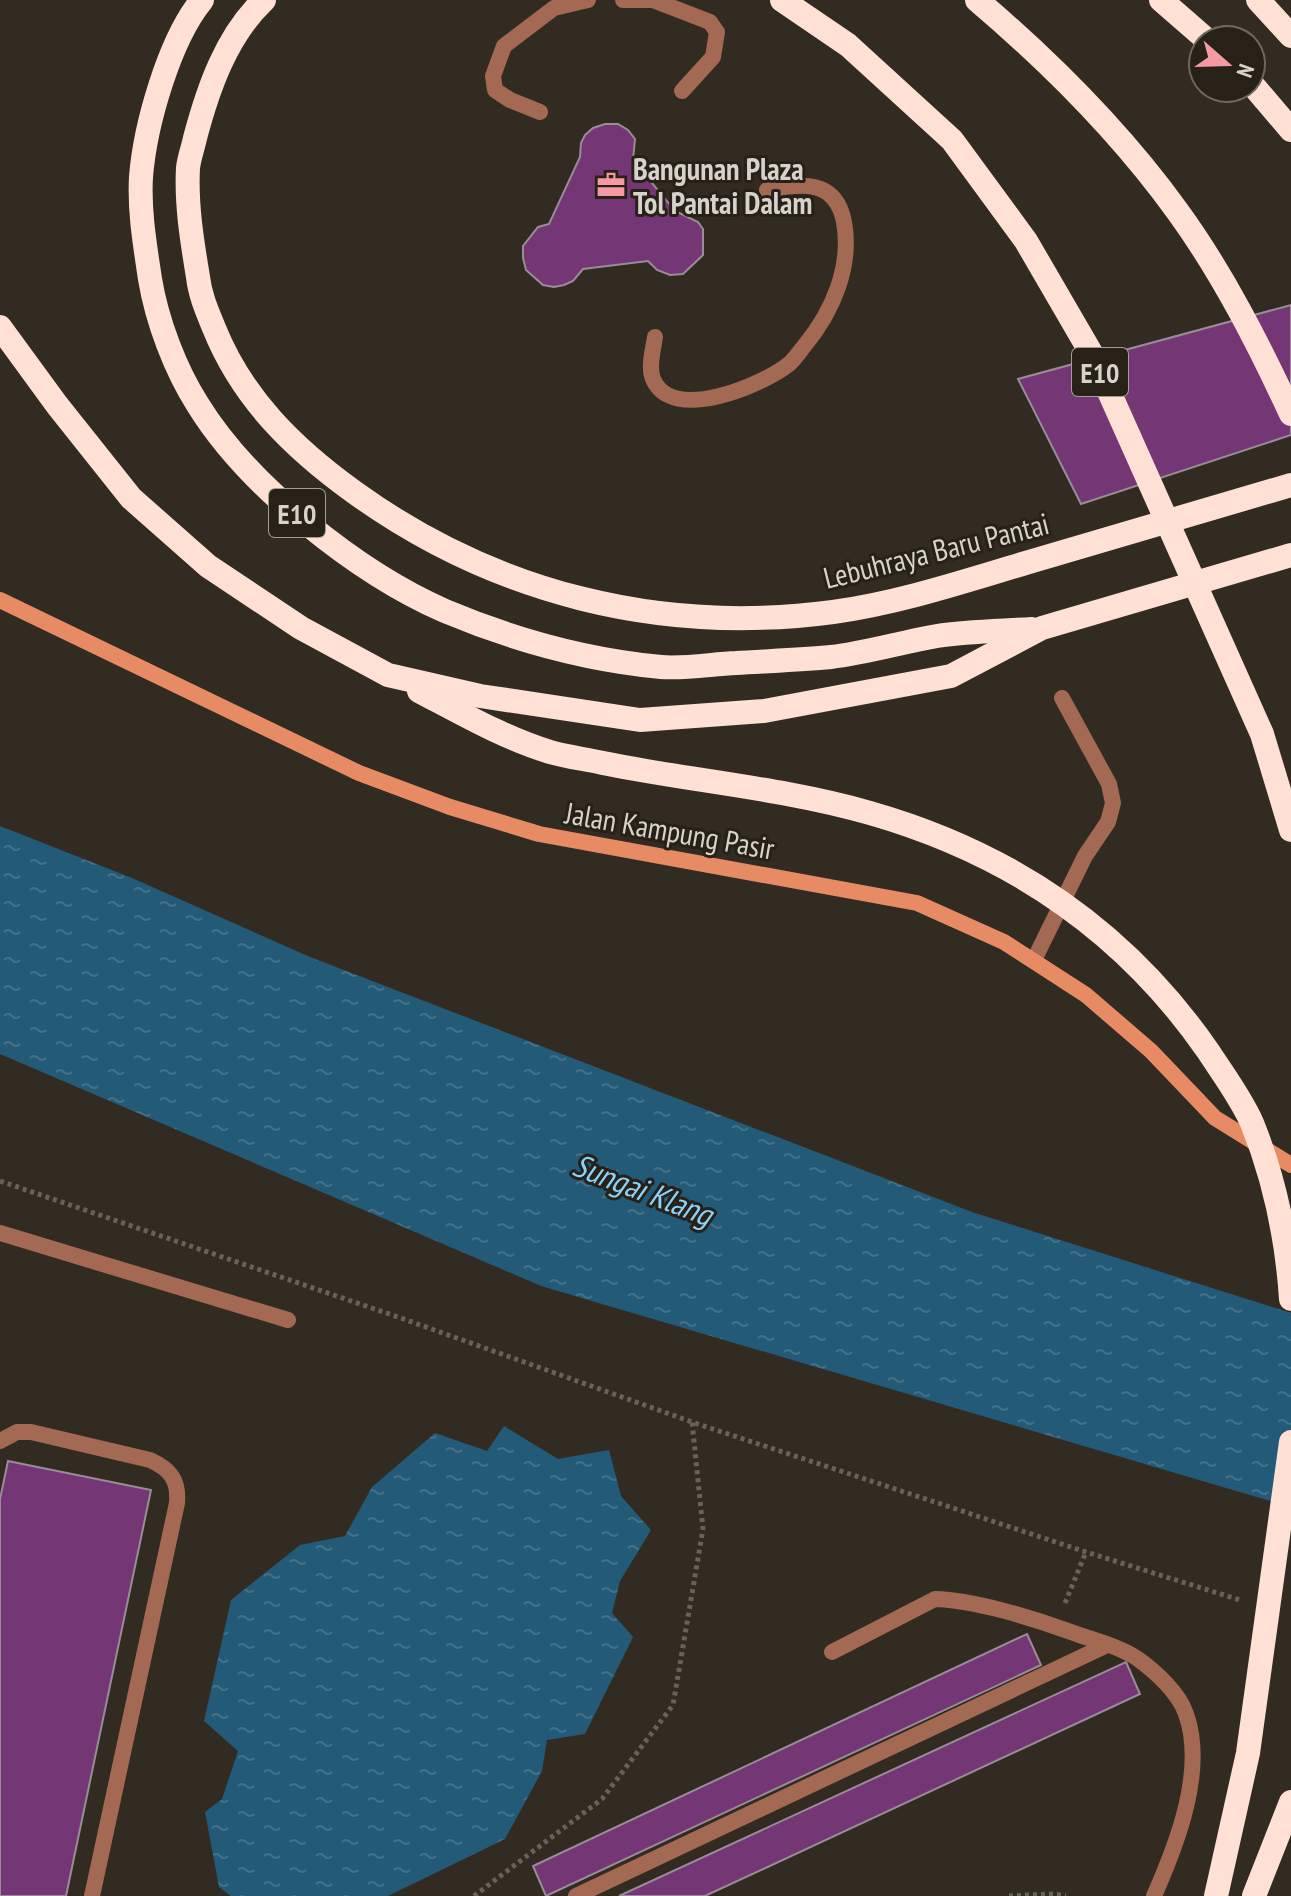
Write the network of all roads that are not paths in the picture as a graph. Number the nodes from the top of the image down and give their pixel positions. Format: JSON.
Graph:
{"nodes":[{"id":1,"x":202,"y":0,"type":"edge"},
{"id":2,"x":264,"y":0,"type":"edge"},
{"id":3,"x":588,"y":0,"type":"edge"},
{"id":4,"x":623,"y":0,"type":"edge"},
{"id":5,"x":782,"y":0,"type":"edge"},
{"id":6,"x":977,"y":0,"type":"edge"},
{"id":7,"x":1161,"y":0,"type":"edge"},
{"id":8,"x":1258,"y":0,"type":"edge"},
{"id":9,"x":1189,"y":24,"type":"edge"},
{"id":10,"x":1291,"y":36,"type":"edge"},
{"id":11,"x":682,"y":91,"type":"dead end"},
{"id":12,"x":1267,"y":102,"type":"edge"},
{"id":13,"x":540,"y":112,"type":"dead end"},
{"id":14,"x":1291,"y":130,"type":"edge"},
{"id":15,"x":767,"y":190,"type":"dead end"},
{"id":16,"x":0,"y":327,"type":"edge"},
{"id":17,"x":655,"y":337,"type":"dead end"},
{"id":18,"x":1291,"y":414,"type":"edge"},
{"id":19,"x":1291,"y":485,"type":"edge"},
{"id":20,"x":1291,"y":555,"type":"edge"},
{"id":21,"x":0,"y":600,"type":"edge"},
{"id":22,"x":1042,"y":628,"type":"junction"},
{"id":23,"x":388,"y":675,"type":"junction"},
{"id":24,"x":1062,"y":698,"type":"dead end"},
{"id":25,"x":1291,"y":830,"type":"edge"},
{"id":26,"x":1034,"y":960,"type":"junction"},
{"id":27,"x":1291,"y":1165,"type":"edge"},
{"id":28,"x":0,"y":1233,"type":"edge"},
{"id":29,"x":1291,"y":1299,"type":"edge"},
{"id":30,"x":288,"y":1320,"type":"dead end"},
{"id":31,"x":0,"y":1441,"type":"edge"},
{"id":32,"x":1291,"y":1442,"type":"edge"},
{"id":33,"x":1107,"y":1645,"type":"junction"},
{"id":34,"x":832,"y":1652,"type":"dead end"},
{"id":35,"x":1291,"y":1802,"type":"edge"},
{"id":36,"x":92,"y":1896,"type":"edge"},
{"id":37,"x":576,"y":1896,"type":"edge"},
{"id":38,"x":1154,"y":1896,"type":"edge"},
{"id":39,"x":1216,"y":1896,"type":"edge"},
{"id":40,"x":1254,"y":1896,"type":"edge"}],
"edges":[{"from":1,"to":22,"type":"highway","number":"E10"},
{"from":2,"to":19,"type":"highway","name":"Lebuhraya Baru Pantai","number":"E10"},
{"from":3,"to":13,"type":"lane"},
{"from":4,"to":11,"type":"lane"},
{"from":5,"to":25,"type":"highway","number":"E10"},
{"from":6,"to":18,"type":"highway"},
{"from":7,"to":9,"type":"highway"},
{"from":8,"to":10,"type":"highway"},
{"from":12,"to":14,"type":"highway"},
{"from":15,"to":17,"type":"lane"},
{"from":16,"to":23,"type":"highway","number":"E10"},
{"from":20,"to":22,"type":"highway","number":"E10"},
{"from":21,"to":26,"type":"street","name":"Jalan Kampung Pasir"},
{"from":22,"to":23,"type":"highway","number":"E10"},
{"from":23,"to":29,"type":"highway"},
{"from":24,"to":26,"type":"lane"},
{"from":26,"to":27,"type":"street","name":"Jalan Kampung Pasir"},
{"from":28,"to":30,"type":"lane"},
{"from":31,"to":36,"type":"lane"},
{"from":32,"to":39,"type":"highway"},
{"from":33,"to":34,"type":"lane"},
{"from":33,"to":37,"type":"lane"},
{"from":33,"to":38,"type":"lane"},
{"from":35,"to":40,"type":"highway"}]}
